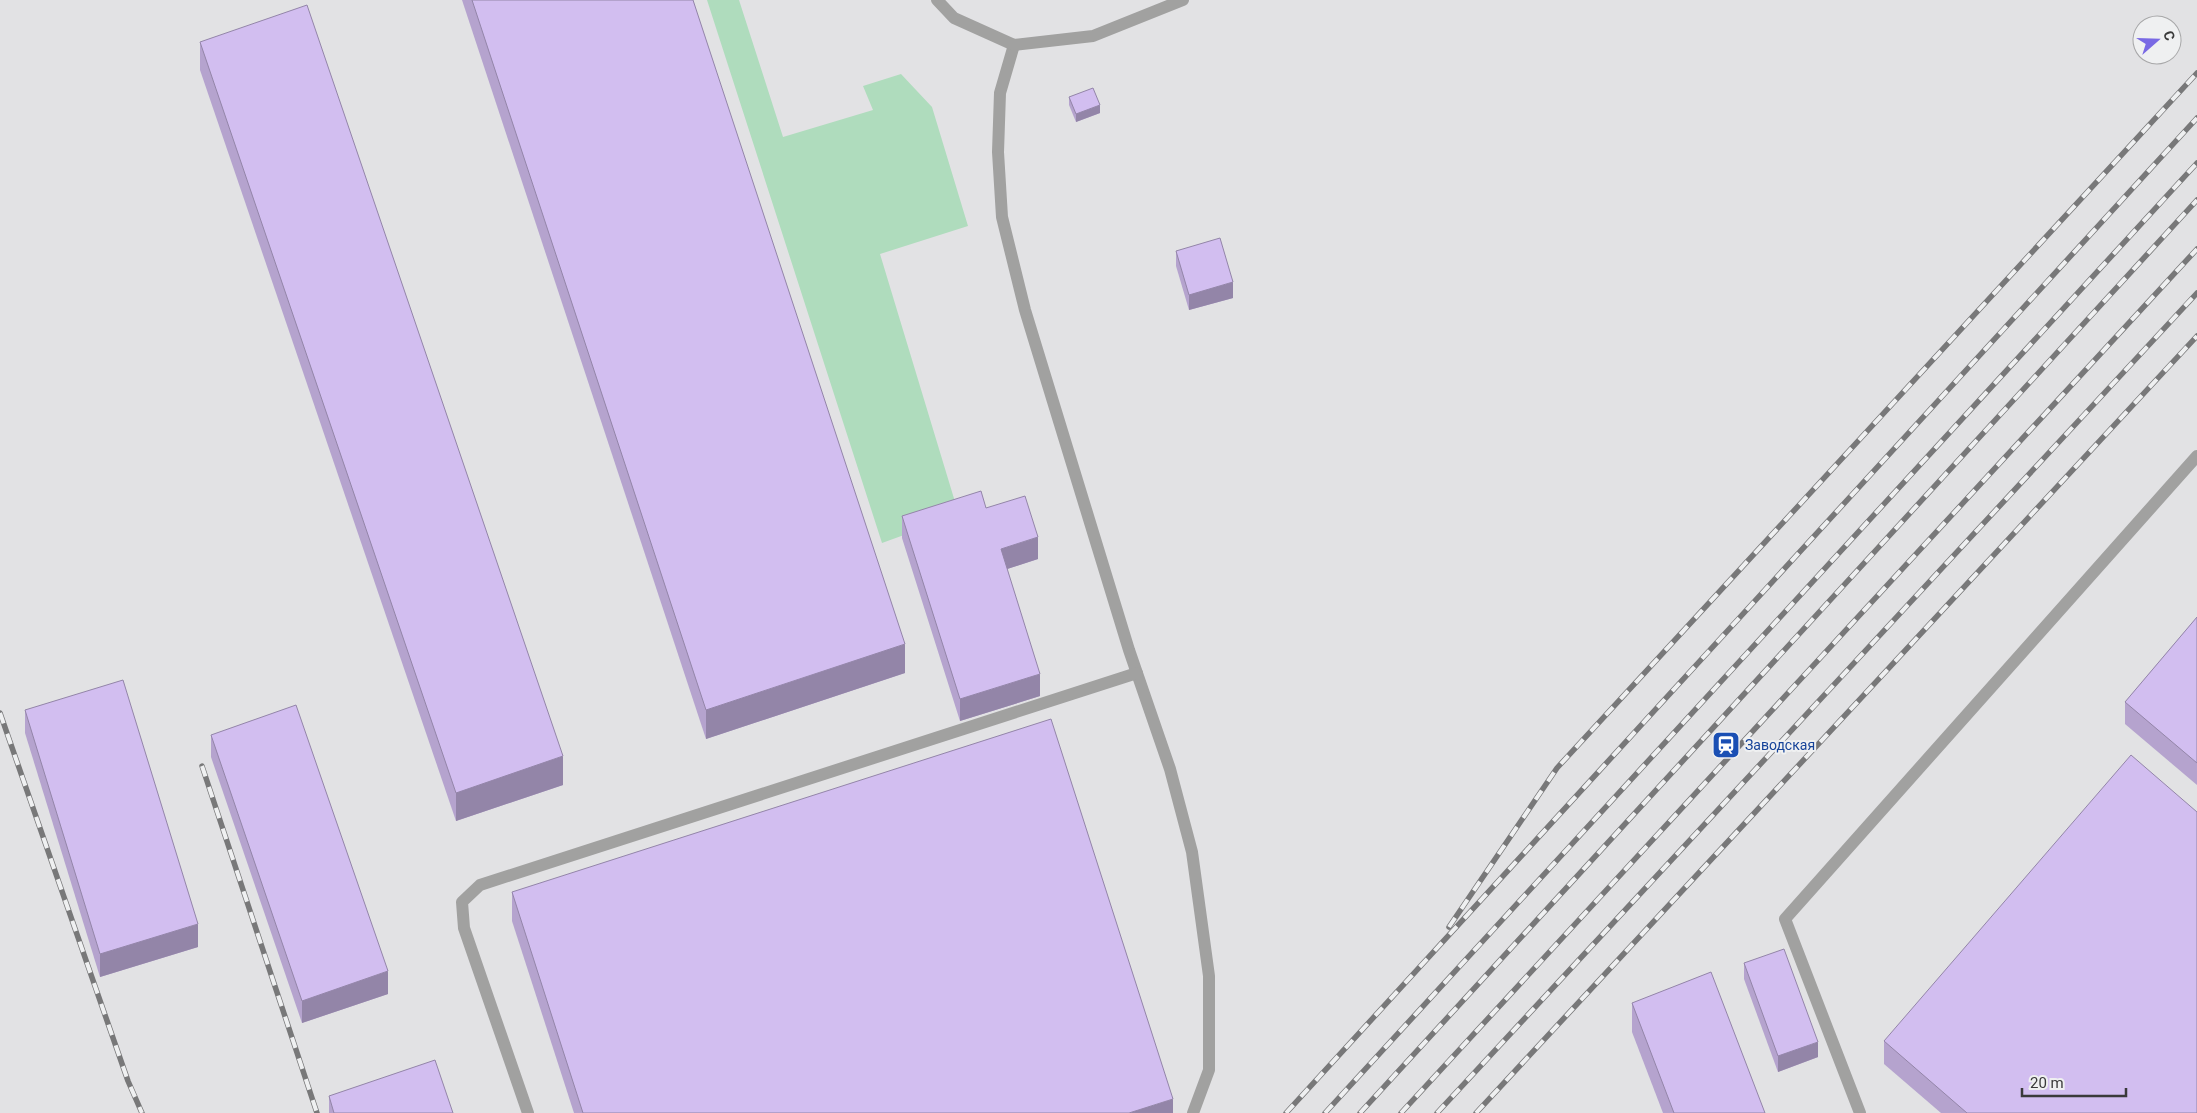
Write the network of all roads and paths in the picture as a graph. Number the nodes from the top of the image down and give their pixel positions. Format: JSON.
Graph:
{"nodes":[{"id":1,"x":937,"y":0,"type":"edge"},
{"id":2,"x":1183,"y":0,"type":"edge"},
{"id":3,"x":1014,"y":45,"type":"junction"},
{"id":4,"x":2197,"y":456,"type":"edge"},
{"id":5,"x":1137,"y":673,"type":"junction"},
{"id":6,"x":528,"y":1113,"type":"edge"},
{"id":7,"x":1193,"y":1113,"type":"edge"},
{"id":8,"x":1860,"y":1113,"type":"edge"}],
"edges":[{"from":1,"to":3,"type":"street"},
{"from":2,"to":3,"type":"street"},
{"from":3,"to":5,"type":"street"},
{"from":4,"to":8,"type":"street"},
{"from":5,"to":6,"type":"street"},
{"from":5,"to":7,"type":"street"}]}
